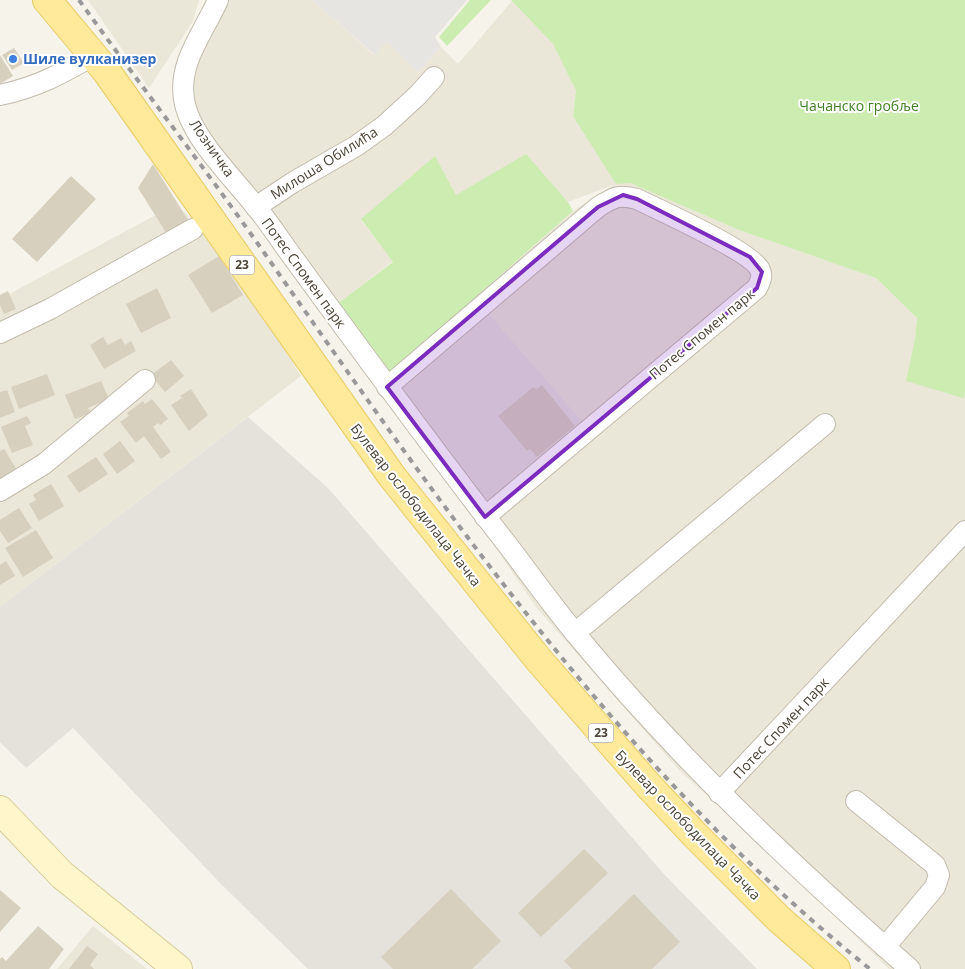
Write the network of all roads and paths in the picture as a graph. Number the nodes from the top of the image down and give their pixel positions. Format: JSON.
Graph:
{"nodes":[{"id":1,"x":46,"y":0,"type":"edge"},
{"id":2,"x":218,"y":0,"type":"edge"},
{"id":3,"x":94,"y":55,"type":"junction"},
{"id":4,"x":434,"y":77,"type":"dead end"},
{"id":5,"x":0,"y":94,"type":"edge"},
{"id":6,"x":256,"y":207,"type":"junction"},
{"id":7,"x":193,"y":229,"type":"dead end"},
{"id":8,"x":0,"y":333,"type":"edge"},
{"id":9,"x":145,"y":380,"type":"dead end"},
{"id":10,"x":387,"y":387,"type":"junction"},
{"id":11,"x":825,"y":424,"type":"dead end"},
{"id":12,"x":0,"y":491,"type":"edge"},
{"id":13,"x":485,"y":517,"type":"junction"},
{"id":14,"x":965,"y":531,"type":"edge"},
{"id":15,"x":575,"y":633,"type":"junction"},
{"id":16,"x":719,"y":793,"type":"junction"},
{"id":17,"x":856,"y":801,"type":"dead end"},
{"id":18,"x":0,"y":810,"type":"edge"},
{"id":19,"x":885,"y":947,"type":"junction"},
{"id":20,"x":178,"y":969,"type":"edge"},
{"id":21,"x":836,"y":969,"type":"edge"},
{"id":22,"x":910,"y":969,"type":"edge"}],
"edges":[{"from":1,"to":3,"type":"main road","name":"Булевар ослободилаца Чачка","number":"23"},
{"from":2,"to":6,"type":"street","name":"Лозничка"},
{"from":3,"to":5,"type":"street"},
{"from":3,"to":21,"type":"main road","name":"Булевар ослободилаца Чачка","number":"23"},
{"from":4,"to":6,"type":"street","name":"Милоша Обилића"},
{"from":6,"to":10,"type":"street","name":"Потес Спомен парк"},
{"from":7,"to":8,"type":"street"},
{"from":9,"to":12,"type":"street"},
{"from":10,"to":13,"type":"street","name":"Потес Спомен парк"},
{"from":10,"to":13,"type":"street","name":"Потес Спомен парк"},
{"from":11,"to":15,"type":"street"},
{"from":13,"to":15,"type":"street","name":"Потес Спомен парк"},
{"from":14,"to":16,"type":"street","name":"Потес Спомен парк"},
{"from":15,"to":16,"type":"street","name":"Потес Спомен парк"},
{"from":16,"to":19,"type":"street","name":"Потес Спомен парк"},
{"from":17,"to":19,"type":"street"},
{"from":18,"to":20,"type":"street"},
{"from":19,"to":22,"type":"street","name":"Потес Спомен парк"}]}
